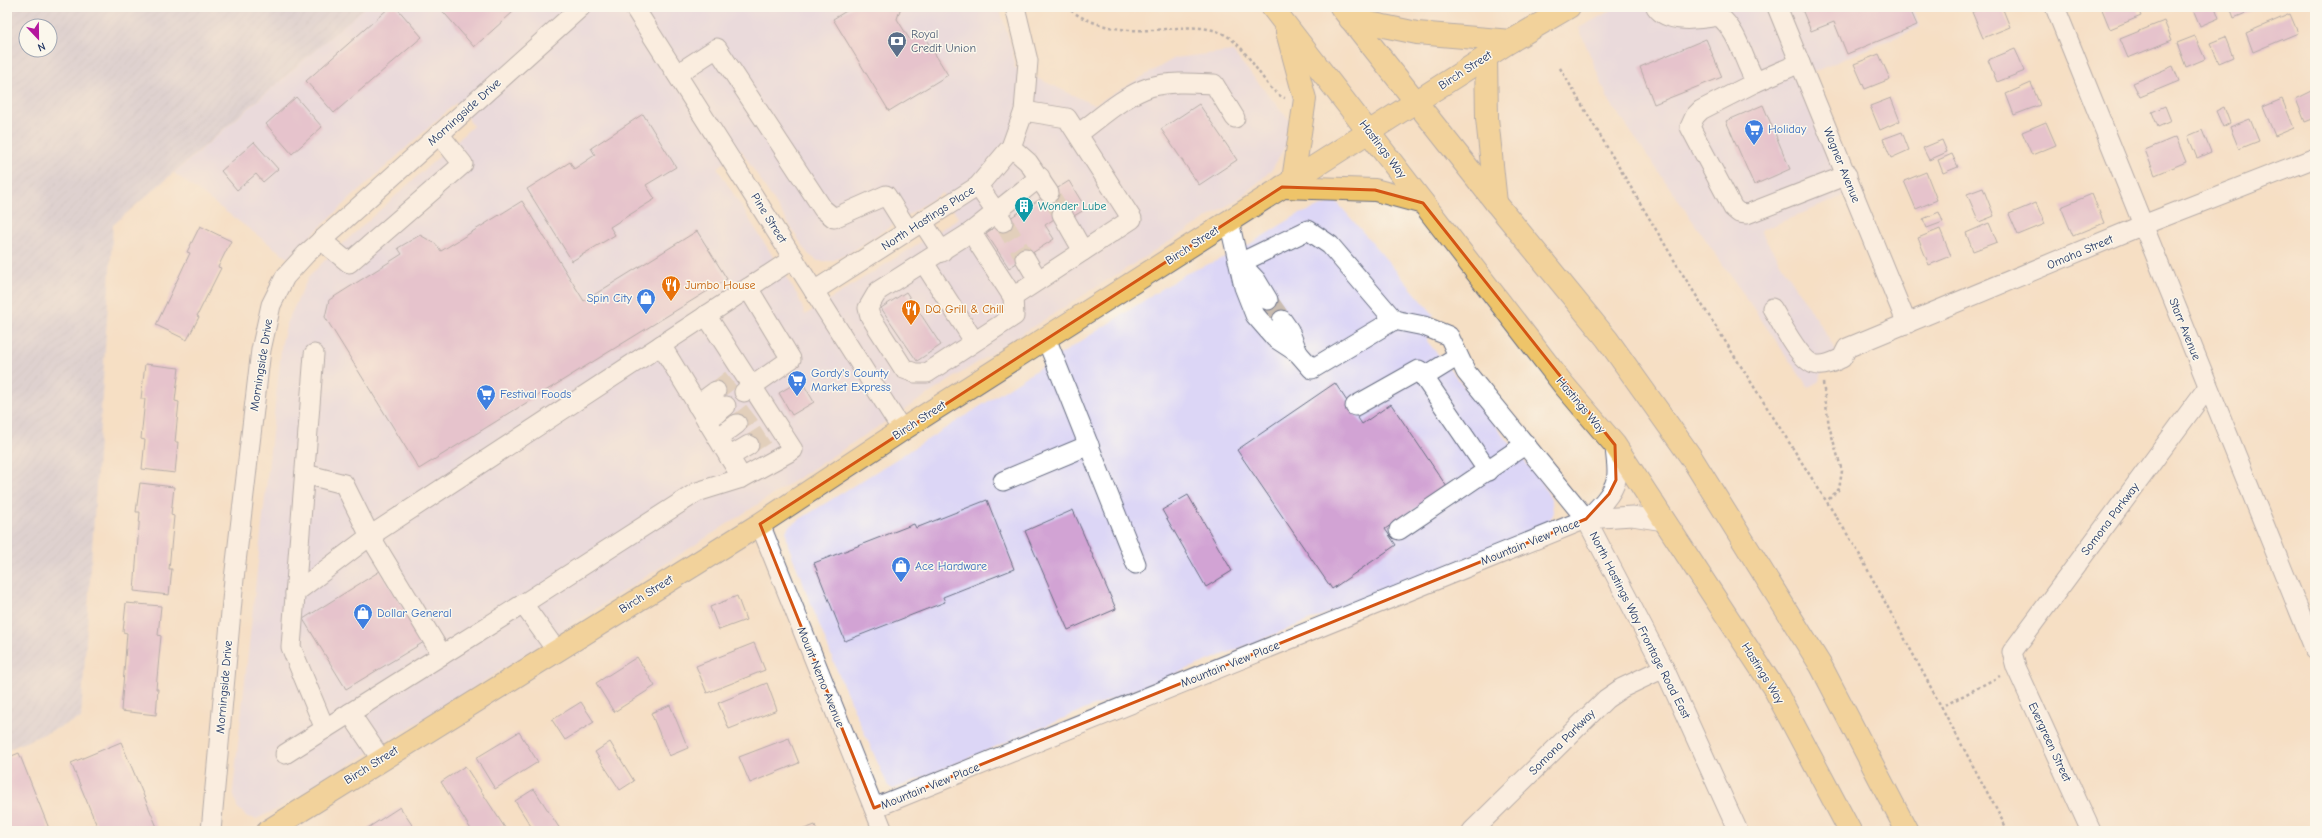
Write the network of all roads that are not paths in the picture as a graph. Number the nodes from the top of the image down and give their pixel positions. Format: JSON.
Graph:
{"nodes":[{"id":1,"x":581,"y":7,"type":"edge"},
{"id":2,"x":634,"y":7,"type":"edge"},
{"id":3,"x":1015,"y":7,"type":"edge"},
{"id":4,"x":1569,"y":7,"type":"edge"},
{"id":5,"x":1656,"y":7,"type":"edge"},
{"id":6,"x":1777,"y":7,"type":"edge"},
{"id":7,"x":2055,"y":7,"type":"edge"},
{"id":8,"x":1345,"y":13,"type":"edge"},
{"id":9,"x":1279,"y":15,"type":"edge"},
{"id":10,"x":1511,"y":41,"type":"junction"},
{"id":11,"x":1486,"y":57,"type":"junction"},
{"id":12,"x":1800,"y":63,"type":"junction"},
{"id":13,"x":677,"y":74,"type":"junction"},
{"id":14,"x":1756,"y":82,"type":"junction"},
{"id":15,"x":1415,"y":102,"type":"junction"},
{"id":16,"x":1024,"y":111,"type":"junction"},
{"id":17,"x":1236,"y":118,"type":"dead end"},
{"id":18,"x":1369,"y":131,"type":"junction"},
{"id":19,"x":439,"y":134,"type":"junction"},
{"id":20,"x":1078,"y":134,"type":"junction"},
{"id":21,"x":1011,"y":147,"type":"junction"},
{"id":22,"x":2315,"y":158,"type":"edge"},
{"id":23,"x":1847,"y":175,"type":"junction"},
{"id":24,"x":1288,"y":183,"type":"junction"},
{"id":25,"x":978,"y":186,"type":"junction"},
{"id":26,"x":1423,"y":203,"type":"junction"},
{"id":27,"x":1496,"y":203,"type":"junction"},
{"id":28,"x":1062,"y":214,"type":"tunnel mouth"},
{"id":29,"x":1000,"y":217,"type":"junction"},
{"id":30,"x":1229,"y":221,"type":"junction"},
{"id":31,"x":915,"y":226,"type":"junction"},
{"id":32,"x":2143,"y":226,"type":"junction"},
{"id":33,"x":971,"y":232,"type":"junction"},
{"id":34,"x":321,"y":240,"type":"junction"},
{"id":35,"x":1083,"y":251,"type":"junction"},
{"id":36,"x":942,"y":252,"type":"junction"},
{"id":37,"x":794,"y":258,"type":"junction"},
{"id":38,"x":1025,"y":258,"type":"tunnel mouth"},
{"id":39,"x":924,"y":263,"type":"junction"},
{"id":40,"x":1240,"y":263,"type":"junction"},
{"id":41,"x":1038,"y":280,"type":"junction"},
{"id":42,"x":748,"y":288,"type":"junction"},
{"id":43,"x":814,"y":291,"type":"junction"},
{"id":44,"x":1013,"y":297,"type":"junction"},
{"id":45,"x":1268,"y":300,"type":"tunnel mouth"},
{"id":46,"x":1772,"y":308,"type":"dead end"},
{"id":47,"x":706,"y":315,"type":"junction"},
{"id":48,"x":1282,"y":320,"type":"tunnel mouth"},
{"id":49,"x":1394,"y":320,"type":"junction"},
{"id":50,"x":1908,"y":324,"type":"junction"},
{"id":51,"x":1046,"y":338,"type":"junction"},
{"id":52,"x":974,"y":341,"type":"junction"},
{"id":53,"x":661,"y":345,"type":"junction"},
{"id":54,"x":1298,"y":353,"type":"junction"},
{"id":55,"x":314,"y":354,"type":"dead end"},
{"id":56,"x":1458,"y":356,"type":"junction"},
{"id":57,"x":1424,"y":377,"type":"junction"},
{"id":58,"x":743,"y":382,"type":"junction"},
{"id":59,"x":2208,"y":387,"type":"junction"},
{"id":60,"x":697,"y":404,"type":"junction"},
{"id":61,"x":1355,"y":406,"type":"dead end"},
{"id":62,"x":707,"y":421,"type":"junction"},
{"id":63,"x":737,"y":424,"type":"tunnel mouth"},
{"id":64,"x":902,"y":430,"type":"junction"},
{"id":65,"x":718,"y":438,"type":"junction"},
{"id":66,"x":1526,"y":444,"type":"junction"},
{"id":67,"x":749,"y":445,"type":"tunnel mouth"},
{"id":68,"x":1089,"y":445,"type":"junction"},
{"id":69,"x":1614,"y":445,"type":"junction"},
{"id":70,"x":729,"y":457,"type":"junction"},
{"id":71,"x":1488,"y":471,"type":"junction"},
{"id":72,"x":305,"y":474,"type":"junction"},
{"id":73,"x":742,"y":478,"type":"junction"},
{"id":74,"x":1003,"y":481,"type":"dead end"},
{"id":75,"x":1586,"y":519,"type":"junction"},
{"id":76,"x":1664,"y":521,"type":"junction"},
{"id":77,"x":760,"y":524,"type":"junction"},
{"id":78,"x":1399,"y":530,"type":"dead end"},
{"id":79,"x":370,"y":536,"type":"junction"},
{"id":80,"x":1136,"y":564,"type":"dead end"},
{"id":81,"x":295,"y":593,"type":"junction"},
{"id":82,"x":524,"y":604,"type":"junction"},
{"id":83,"x":556,"y":650,"type":"junction"},
{"id":84,"x":2315,"y":650,"type":"edge"},
{"id":85,"x":442,"y":655,"type":"junction"},
{"id":86,"x":2014,"y":660,"type":"joint"},
{"id":87,"x":1664,"y":668,"type":"junction"},
{"id":88,"x":350,"y":713,"type":"junction"},
{"id":89,"x":325,"y":729,"type":"junction"},
{"id":90,"x":285,"y":754,"type":"dead end"},
{"id":91,"x":381,"y":759,"type":"junction"},
{"id":92,"x":874,"y":808,"type":"junction"},
{"id":93,"x":1474,"y":830,"type":"edge"},
{"id":94,"x":211,"y":831,"type":"edge"},
{"id":95,"x":268,"y":831,"type":"edge"},
{"id":96,"x":883,"y":831,"type":"edge"},
{"id":97,"x":1738,"y":831,"type":"edge"},
{"id":98,"x":1850,"y":831,"type":"edge"},
{"id":99,"x":1907,"y":831,"type":"edge"},
{"id":100,"x":2091,"y":831,"type":"edge"}],
"edges":[{"from":1,"to":19,"type":"street","name":"Morningside Drive"},
{"from":2,"to":13,"type":"street","name":"Pine Street"},
{"from":3,"to":16,"type":"street","name":"North Hastings Place"},
{"from":4,"to":10,"type":"main road","name":"Birch Street"},
{"from":5,"to":14,"type":"street"},
{"from":6,"to":12,"type":"street","name":"Wagner Avenue"},
{"from":7,"to":32,"type":"street","name":"Starr Avenue"},
{"from":8,"to":10,"type":"main road"},
{"from":8,"to":15,"type":"main road"},
{"from":9,"to":18,"type":"main road","name":"Hastings Way"},
{"from":9,"to":24,"type":"main road"},
{"from":10,"to":11,"type":"main road","name":"Birch Street"},
{"from":11,"to":15,"type":"main road","name":"Birch Street"},
{"from":11,"to":27,"type":"main road"},
{"from":12,"to":14,"type":"street"},
{"from":12,"to":23,"type":"street","name":"Wagner Avenue"},
{"from":13,"to":31,"type":"street"},
{"from":13,"to":37,"type":"street","name":"Pine Street"},
{"from":14,"to":23,"type":"street"},
{"from":15,"to":18,"type":"main road","name":"Birch Street"},
{"from":15,"to":27,"type":"main road"},
{"from":16,"to":20,"type":"street"},
{"from":16,"to":21,"type":"street","name":"North Hastings Place"},
{"from":17,"to":20,"type":"street"},
{"from":18,"to":24,"type":"main road","name":"Birch Street"},
{"from":18,"to":26,"type":"main road","name":"Hastings Way"},
{"from":19,"to":34,"type":"street","name":"Morningside Drive"},
{"from":19,"to":34,"type":"street"},
{"from":20,"to":35,"type":"street"},
{"from":21,"to":25,"type":"street","name":"North Hastings Place"},
{"from":21,"to":29,"type":"street"},
{"from":22,"to":32,"type":"street","name":"Omaha Street"},
{"from":23,"to":50,"type":"street","name":"Wagner Avenue"},
{"from":24,"to":26,"type":"main road"},
{"from":24,"to":30,"type":"main road","name":"Birch Street"},
{"from":25,"to":29,"type":"street"},
{"from":25,"to":31,"type":"street","name":"North Hastings Place"},
{"from":26,"to":69,"type":"main road","name":"Hastings Way"},
{"from":27,"to":99,"type":"main road"},
{"from":28,"to":35,"type":"street"},
{"from":29,"to":33,"type":"street"},
{"from":30,"to":40,"type":"street"},
{"from":30,"to":51,"type":"main road","name":"Birch Street"},
{"from":31,"to":36,"type":"street"},
{"from":31,"to":43,"type":"street","name":"North Hastings Place"},
{"from":32,"to":50,"type":"street","name":"Omaha Street"},
{"from":32,"to":59,"type":"street","name":"Starr Avenue"},
{"from":33,"to":36,"type":"street"},
{"from":33,"to":44,"type":"street"},
{"from":34,"to":94,"type":"street","name":"Morningside Drive"},
{"from":35,"to":41,"type":"street"},
{"from":36,"to":39,"type":"street"},
{"from":37,"to":42,"type":"street"},
{"from":37,"to":43,"type":"street","name":"Pine Street"},
{"from":38,"to":41,"type":"street"},
{"from":39,"to":52,"type":"street"},
{"from":39,"to":52,"type":"street"},
{"from":40,"to":45,"type":"street"},
{"from":40,"to":49,"type":"street"},
{"from":40,"to":54,"type":"street"},
{"from":41,"to":44,"type":"street"},
{"from":42,"to":47,"type":"street"},
{"from":42,"to":58,"type":"street"},
{"from":43,"to":64,"type":"street","name":"Pine Street"},
{"from":44,"to":52,"type":"street"},
{"from":46,"to":50,"type":"street","name":"Omaha Street"},
{"from":47,"to":53,"type":"street"},
{"from":47,"to":58,"type":"street"},
{"from":48,"to":54,"type":"street"},
{"from":49,"to":54,"type":"street"},
{"from":49,"to":56,"type":"street","name":"North Hastings Way Frontage Road East"},
{"from":51,"to":64,"type":"main road","name":"Birch Street"},
{"from":51,"to":68,"type":"street"},
{"from":53,"to":60,"type":"street"},
{"from":53,"to":79,"type":"street"},
{"from":55,"to":72,"type":"street"},
{"from":56,"to":57,"type":"street"},
{"from":56,"to":66,"type":"street","name":"North Hastings Way Frontage Road East"},
{"from":57,"to":61,"type":"street"},
{"from":57,"to":71,"type":"street"},
{"from":58,"to":73,"type":"street"},
{"from":59,"to":84,"type":"street","name":"Starr Avenue"},
{"from":59,"to":86,"type":"street","name":"Somona Parkway"},
{"from":60,"to":62,"type":"street"},
{"from":60,"to":62,"type":"street"},
{"from":62,"to":65,"type":"street"},
{"from":63,"to":65,"type":"street"},
{"from":64,"to":77,"type":"main road","name":"Birch Street"},
{"from":65,"to":70,"type":"street"},
{"from":66,"to":71,"type":"street"},
{"from":66,"to":75,"type":"street","name":"North Hastings Way Frontage Road East"},
{"from":67,"to":70,"type":"street"},
{"from":68,"to":74,"type":"street"},
{"from":68,"to":80,"type":"street"},
{"from":69,"to":75,"type":"street","name":"Mountain View Place"},
{"from":69,"to":76,"type":"main road","name":"Hastings Way"},
{"from":70,"to":73,"type":"street"},
{"from":71,"to":78,"type":"street"},
{"from":72,"to":79,"type":"street"},
{"from":72,"to":81,"type":"street"},
{"from":73,"to":82,"type":"street"},
{"from":75,"to":76,"type":"street","name":"Mountain View Place"},
{"from":75,"to":87,"type":"street","name":"North Hastings Way Frontage Road East"},
{"from":75,"to":92,"type":"street","name":"Mountain View Place"},
{"from":76,"to":98,"type":"main road","name":"Hastings Way"},
{"from":77,"to":83,"type":"main road","name":"Birch Street"},
{"from":77,"to":92,"type":"street","name":"Mount Nemo Avenue"},
{"from":79,"to":81,"type":"street"},
{"from":79,"to":85,"type":"street"},
{"from":81,"to":89,"type":"street"},
{"from":82,"to":83,"type":"street"},
{"from":82,"to":85,"type":"street"},
{"from":83,"to":91,"type":"main road","name":"Birch Street"},
{"from":85,"to":88,"type":"street"},
{"from":86,"to":100,"type":"street","name":"Evergreen Street"},
{"from":87,"to":93,"type":"street","name":"Somona Parkway"},
{"from":87,"to":97,"type":"street","name":"North Hastings Way Frontage Road East"},
{"from":88,"to":89,"type":"street"},
{"from":88,"to":91,"type":"street"},
{"from":89,"to":90,"type":"street"},
{"from":91,"to":95,"type":"main road","name":"Birch Street"},
{"from":92,"to":96,"type":"street","name":"Mount Nemo Avenue"}]}
